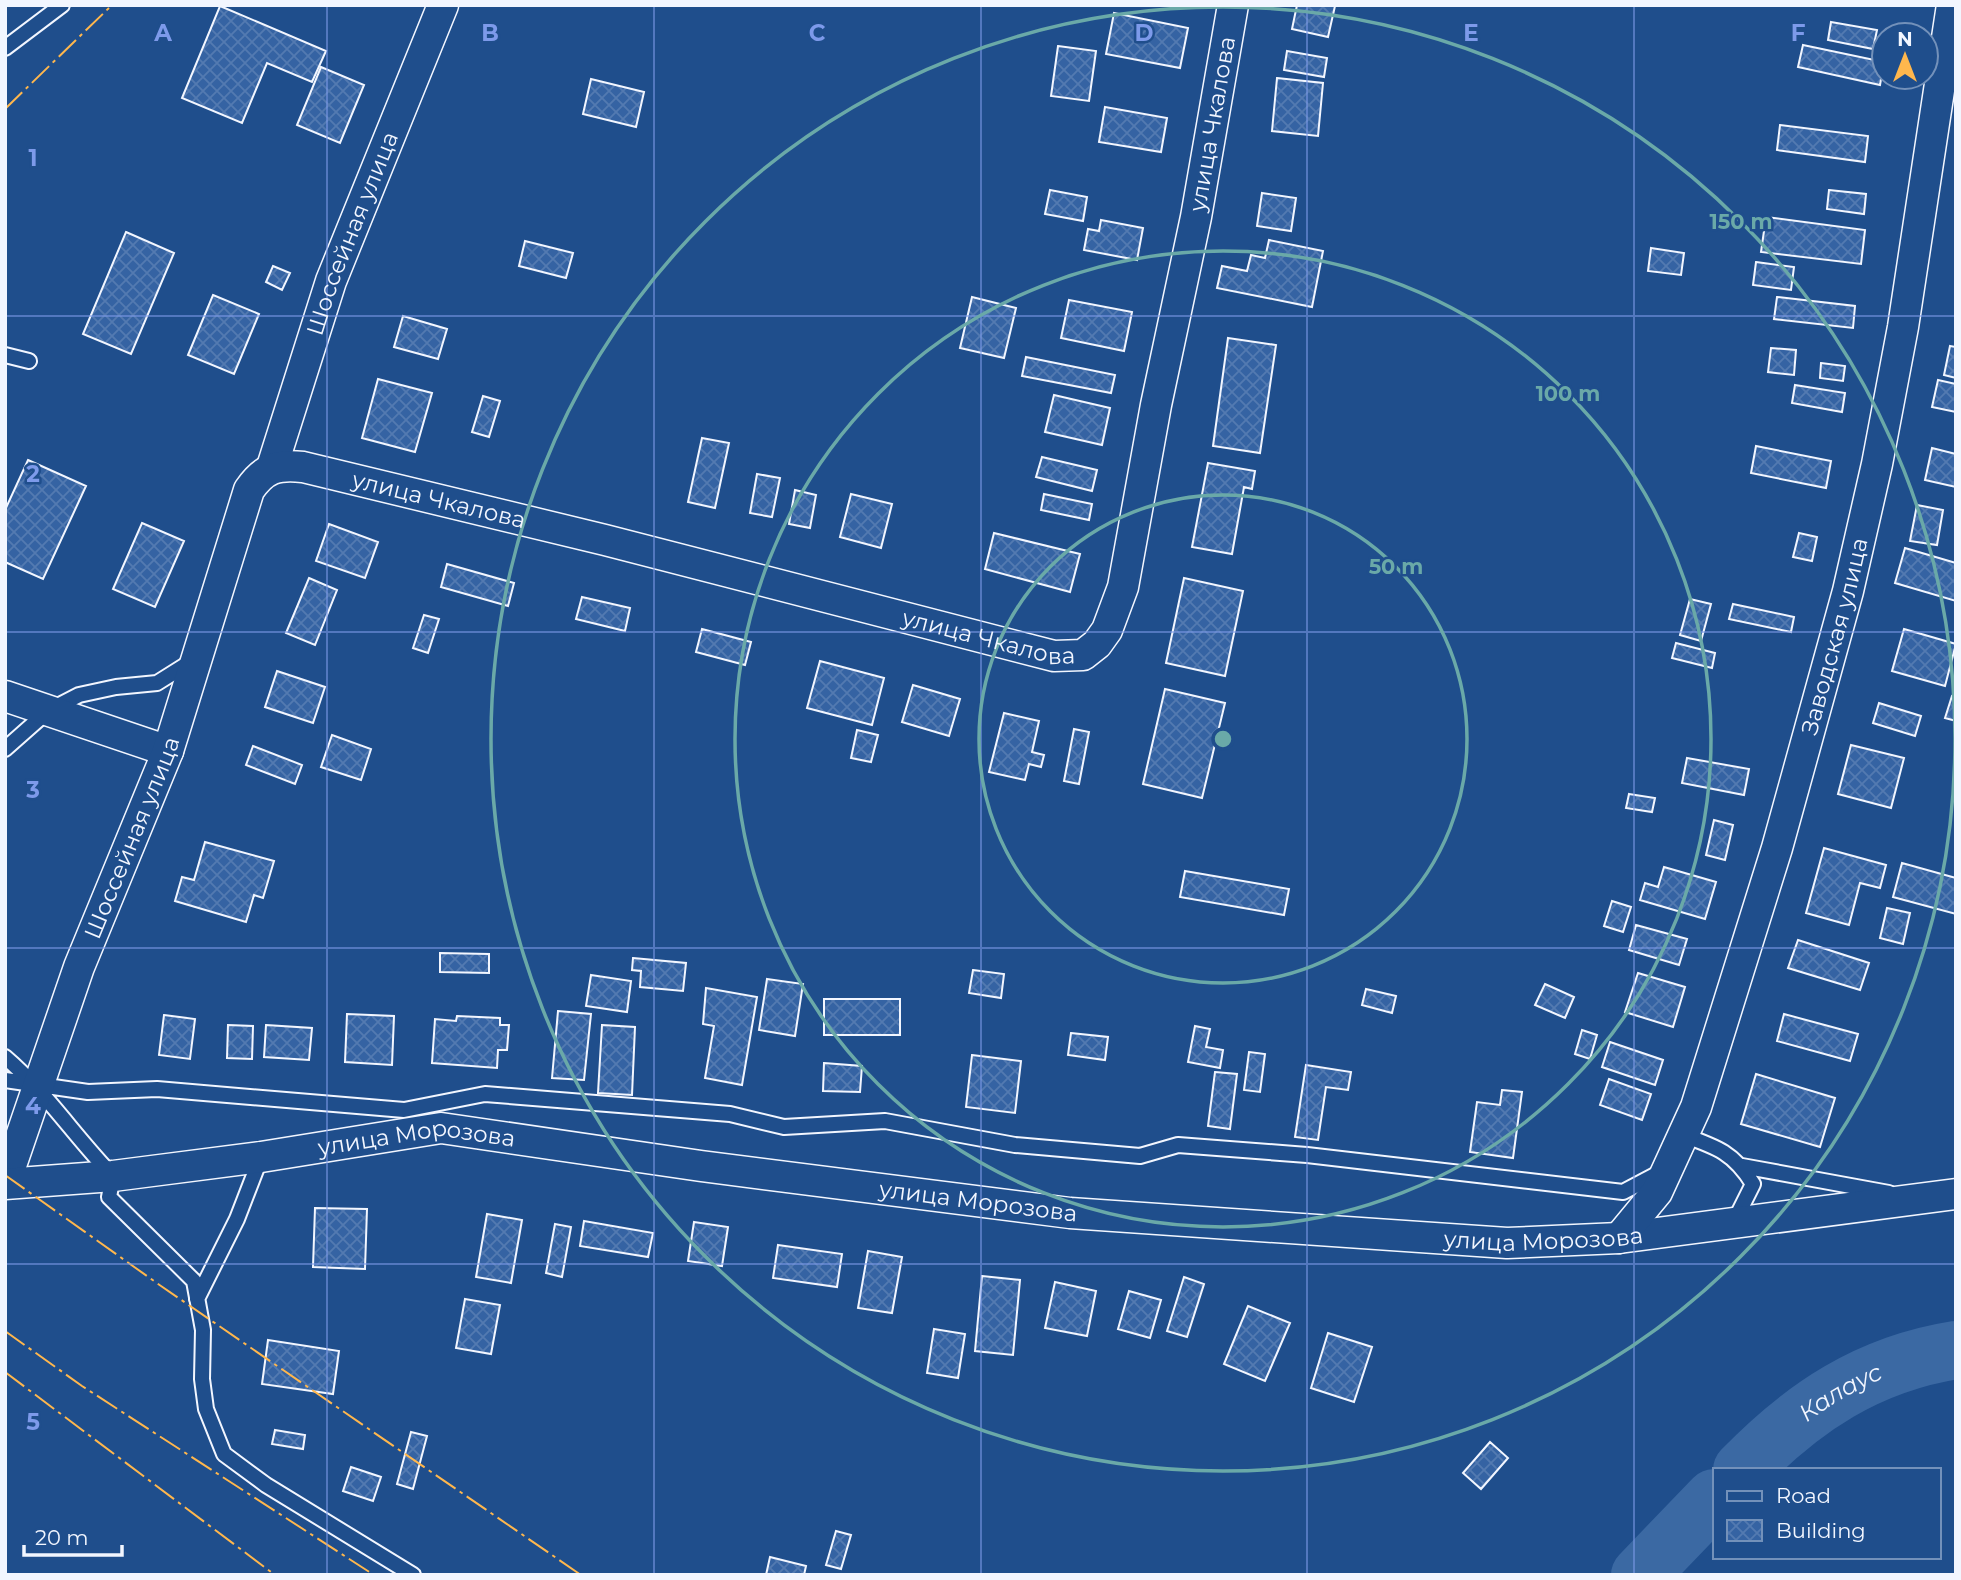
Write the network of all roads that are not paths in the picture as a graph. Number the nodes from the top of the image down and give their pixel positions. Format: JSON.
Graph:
{"nodes":[{"id":1,"x":62,"y":5,"type":"edge"},
{"id":2,"x":443,"y":5,"type":"edge"},
{"id":3,"x":1233,"y":5,"type":"edge"},
{"id":4,"x":1952,"y":5,"type":"edge"},
{"id":5,"x":5,"y":48,"type":"edge"},
{"id":6,"x":5,"y":355,"type":"edge"},
{"id":7,"x":29,"y":361,"type":"dead end"},
{"id":8,"x":272,"y":467,"type":"junction"},
{"id":9,"x":197,"y":658,"type":"junction"},
{"id":10,"x":5,"y":696,"type":"edge"},
{"id":11,"x":48,"y":711,"type":"junction"},
{"id":12,"x":5,"y":749,"type":"edge"},
{"id":13,"x":168,"y":751,"type":"junction"},
{"id":14,"x":5,"y":1057,"type":"edge"},
{"id":15,"x":5,"y":1080,"type":"edge"},
{"id":16,"x":37,"y":1084,"type":"junction"},
{"id":17,"x":1683,"y":1135,"type":"junction"},
{"id":18,"x":261,"y":1157,"type":"junction"},
{"id":19,"x":1669,"y":1166,"type":"junction"},
{"id":20,"x":1742,"y":1166,"type":"junction"},
{"id":21,"x":113,"y":1176,"type":"junction"},
{"id":22,"x":5,"y":1183,"type":"edge"},
{"id":23,"x":1956,"y":1194,"type":"edge"},
{"id":24,"x":1920,"y":1198,"type":"junction"},
{"id":25,"x":1733,"y":1223,"type":"junction"},
{"id":26,"x":1619,"y":1237,"type":"junction"},
{"id":27,"x":197,"y":1299,"type":"junction"},
{"id":28,"x":413,"y":1575,"type":"edge"}],
"edges":[{"from":1,"to":5,"type":"lane"},
{"from":2,"to":8,"type":"street","name":"Шоссейная улица"},
{"from":3,"to":8,"type":"street","name":"улица Чкалова"},
{"from":4,"to":17,"type":"street","name":"Заводская улица"},
{"from":6,"to":7,"type":"lane"},
{"from":8,"to":9,"type":"street","name":"Шоссейная улица"},
{"from":9,"to":11,"type":"lane"},
{"from":9,"to":13,"type":"street","name":"Шоссейная улица"},
{"from":10,"to":11,"type":"street"},
{"from":11,"to":12,"type":"lane"},
{"from":11,"to":13,"type":"street"},
{"from":13,"to":16,"type":"street","name":"Шоссейная улица"},
{"from":14,"to":16,"type":"lane"},
{"from":15,"to":16,"type":"lane"},
{"from":16,"to":19,"type":"lane"},
{"from":16,"to":21,"type":"lane"},
{"from":16,"to":22,"type":"street","name":"Шоссейная улица"},
{"from":17,"to":19,"type":"street","name":"Заводская улица"},
{"from":17,"to":20,"type":"lane"},
{"from":18,"to":21,"type":"street","name":"улица Морозова"},
{"from":18,"to":26,"type":"street","name":"улица Морозова"},
{"from":18,"to":27,"type":"lane"},
{"from":19,"to":26,"type":"street","name":"Заводская улица"},
{"from":20,"to":24,"type":"lane"},
{"from":20,"to":25,"type":"lane"},
{"from":21,"to":22,"type":"street","name":"улица Морозова"},
{"from":21,"to":27,"type":"lane"},
{"from":23,"to":24,"type":"street","name":"улица Морозова"},
{"from":24,"to":25,"type":"street","name":"улица Морозова"},
{"from":25,"to":26,"type":"street","name":"улица Морозова"},
{"from":27,"to":28,"type":"lane"}]}
